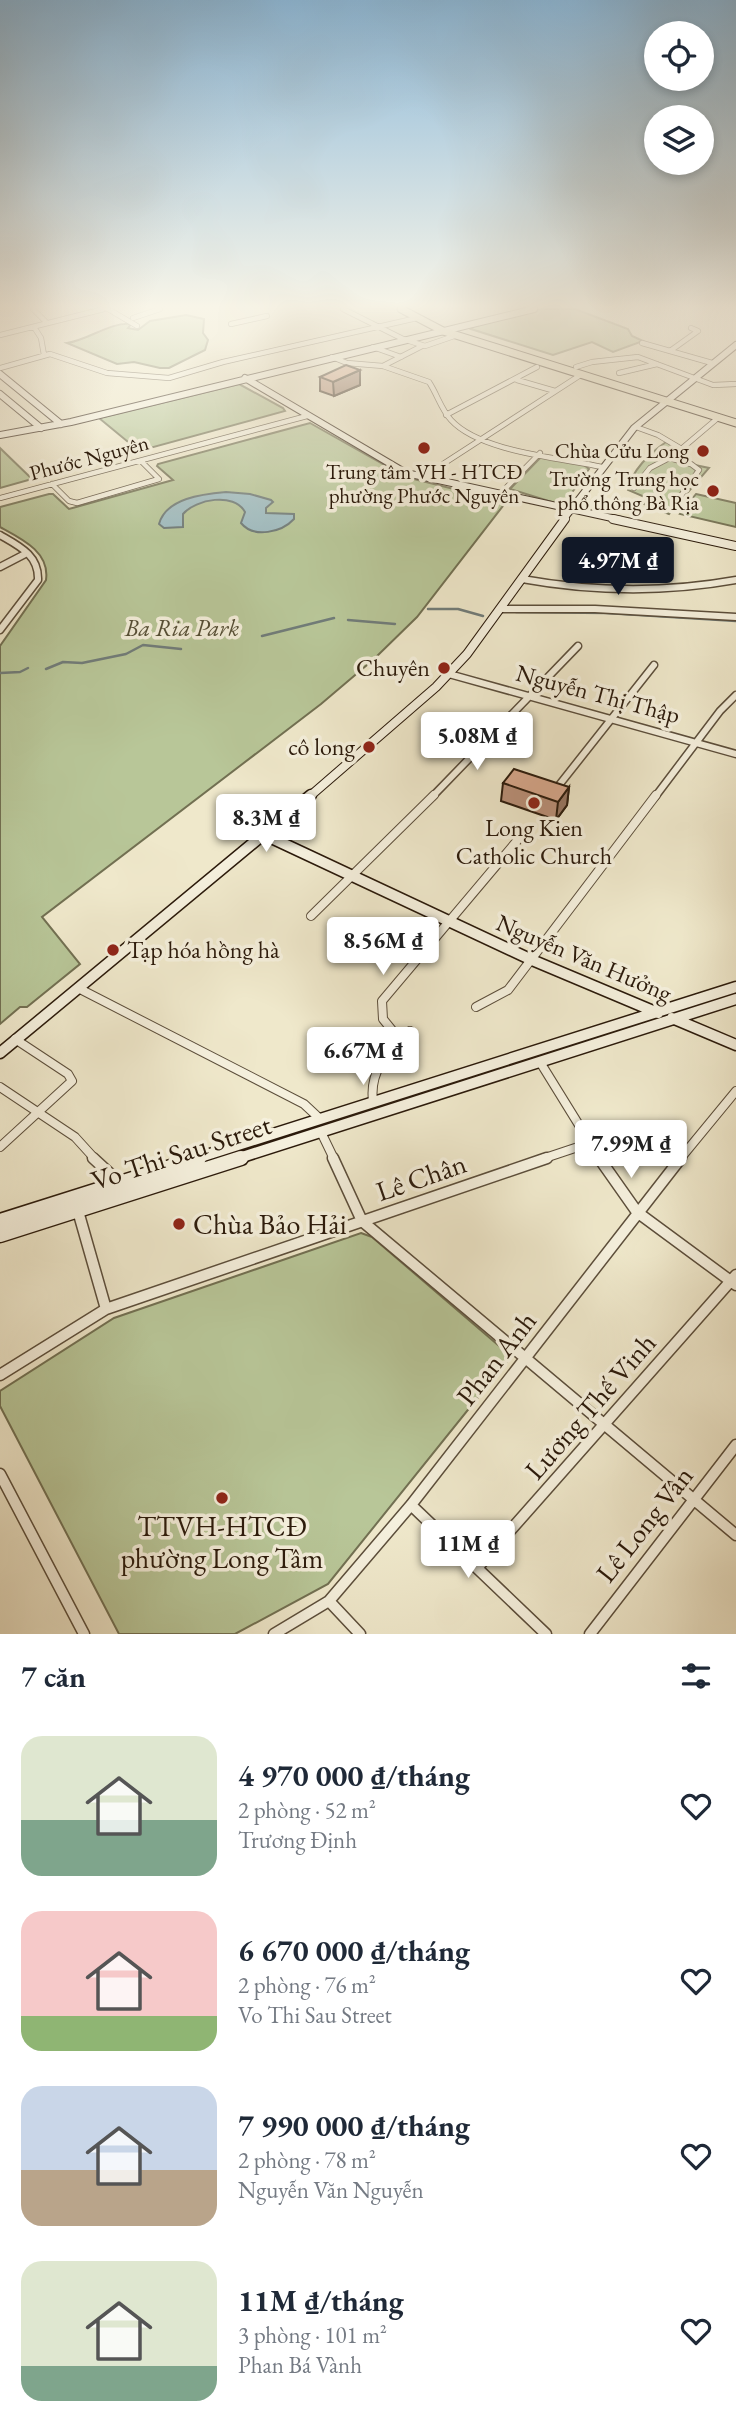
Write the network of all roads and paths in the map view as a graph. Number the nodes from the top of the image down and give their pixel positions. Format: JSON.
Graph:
{"nodes":[{"id":1,"x":14,"y":385,"type":"edge"},
{"id":2,"x":216,"y":385,"type":"edge"},
{"id":3,"x":257,"y":385,"type":"edge"},
{"id":4,"x":431,"y":385,"type":"edge"},
{"id":5,"x":506,"y":385,"type":"edge"},
{"id":6,"x":535,"y":385,"type":"edge"},
{"id":7,"x":564,"y":385,"type":"edge"},
{"id":8,"x":622,"y":385,"type":"edge"},
{"id":9,"x":630,"y":385,"type":"edge"},
{"id":10,"x":684,"y":385,"type":"edge"},
{"id":11,"x":555,"y":391,"type":"junction"},
{"id":12,"x":0,"y":394,"type":"edge"},
{"id":13,"x":667,"y":398,"type":"junction"},
{"id":14,"x":4,"y":401,"type":"edge"},
{"id":15,"x":446,"y":415,"type":"junction"},
{"id":16,"x":307,"y":416,"type":"junction"},
{"id":17,"x":719,"y":417,"type":"junction"},
{"id":18,"x":736,"y":420,"type":"edge"},
{"id":19,"x":61,"y":424,"type":"junction"},
{"id":20,"x":635,"y":427,"type":"junction"},
{"id":21,"x":41,"y":428,"type":"junction"},
{"id":22,"x":0,"y":435,"type":"edge"},
{"id":23,"x":481,"y":439,"type":"junction"},
{"id":24,"x":680,"y":448,"type":"junction"},
{"id":25,"x":540,"y":453,"type":"junction"},
{"id":26,"x":673,"y":456,"type":"junction"},
{"id":27,"x":141,"y":461,"type":"junction"},
{"id":28,"x":602,"y":467,"type":"junction"},
{"id":29,"x":423,"y":477,"type":"junction"},
{"id":30,"x":52,"y":484,"type":"junction"},
{"id":31,"x":634,"y":488,"type":"dead end"},
{"id":32,"x":499,"y":495,"type":"junction"},
{"id":33,"x":0,"y":499,"type":"edge"},
{"id":34,"x":678,"y":500,"type":"dead end"},
{"id":35,"x":570,"y":511,"type":"junction"},
{"id":36,"x":0,"y":535,"type":"edge"},
{"id":37,"x":736,"y":546,"type":"edge"},
{"id":38,"x":27,"y":553,"type":"junction"},
{"id":39,"x":0,"y":567,"type":"edge"},
{"id":40,"x":522,"y":579,"type":"junction"},
{"id":41,"x":736,"y":580,"type":"edge"},
{"id":42,"x":500,"y":609,"type":"junction"},
{"id":43,"x":736,"y":617,"type":"edge"},
{"id":44,"x":0,"y":630,"type":"edge"},
{"id":45,"x":578,"y":646,"type":"dead end"},
{"id":46,"x":654,"y":665,"type":"dead end"},
{"id":47,"x":449,"y":674,"type":"junction"},
{"id":48,"x":736,"y":695,"type":"edge"},
{"id":49,"x":532,"y":696,"type":"junction"},
{"id":50,"x":613,"y":718,"type":"junction"},
{"id":51,"x":699,"y":742,"type":"junction"},
{"id":52,"x":736,"y":754,"type":"edge"},
{"id":53,"x":556,"y":789,"type":"edge"},
{"id":54,"x":527,"y":829,"type":"dead end"},
{"id":55,"x":265,"y":835,"type":"junction"},
{"id":56,"x":351,"y":875,"type":"junction"},
{"id":57,"x":311,"y":916,"type":"dead end"},
{"id":58,"x":448,"y":921,"type":"junction"},
{"id":59,"x":532,"y":960,"type":"junction"},
{"id":60,"x":736,"y":986,"type":"edge"},
{"id":61,"x":78,"y":988,"type":"junction"},
{"id":62,"x":736,"y":999,"type":"edge"},
{"id":63,"x":476,"y":1007,"type":"dead end"},
{"id":64,"x":657,"y":1012,"type":"junction"},
{"id":65,"x":675,"y":1020,"type":"junction"},
{"id":66,"x":410,"y":1031,"type":"dead end"},
{"id":67,"x":16,"y":1040,"type":"junction"},
{"id":68,"x":400,"y":1040,"type":"junction"},
{"id":69,"x":736,"y":1045,"type":"edge"},
{"id":70,"x":0,"y":1053,"type":"edge"},
{"id":71,"x":540,"y":1062,"type":"junction"},
{"id":72,"x":0,"y":1087,"type":"edge"},
{"id":73,"x":736,"y":1091,"type":"edge"},
{"id":74,"x":373,"y":1101,"type":"junction"},
{"id":75,"x":40,"y":1112,"type":"junction"},
{"id":76,"x":319,"y":1118,"type":"junction"},
{"id":77,"x":320,"y":1132,"type":"junction"},
{"id":78,"x":590,"y":1143,"type":"junction"},
{"id":79,"x":0,"y":1147,"type":"edge"},
{"id":80,"x":118,"y":1181,"type":"junction"},
{"id":81,"x":78,"y":1211,"type":"junction"},
{"id":82,"x":637,"y":1212,"type":"junction"},
{"id":83,"x":0,"y":1221,"type":"edge"},
{"id":84,"x":362,"y":1221,"type":"junction"},
{"id":85,"x":0,"y":1236,"type":"edge"},
{"id":86,"x":734,"y":1280,"type":"edge"},
{"id":87,"x":106,"y":1309,"type":"junction"},
{"id":88,"x":525,"y":1358,"type":"junction"},
{"id":89,"x":0,"y":1375,"type":"edge"},
{"id":90,"x":604,"y":1424,"type":"junction"},
{"id":91,"x":736,"y":1445,"type":"edge"},
{"id":92,"x":0,"y":1474,"type":"edge"},
{"id":93,"x":694,"y":1500,"type":"junction"},
{"id":94,"x":411,"y":1505,"type":"junction"},
{"id":95,"x":736,"y":1535,"type":"edge"},
{"id":96,"x":478,"y":1567,"type":"junction"},
{"id":97,"x":329,"y":1601,"type":"junction"},
{"id":98,"x":84,"y":1634,"type":"edge"},
{"id":99,"x":274,"y":1634,"type":"edge"},
{"id":100,"x":360,"y":1634,"type":"edge"},
{"id":101,"x":546,"y":1634,"type":"edge"},
{"id":102,"x":590,"y":1634,"type":"edge"}],
"edges":[{"from":1,"to":19,"type":"street"},
{"from":2,"to":19,"type":"street"},
{"from":3,"to":16,"type":"street"},
{"from":4,"to":15,"type":"street"},
{"from":5,"to":15,"type":"street"},
{"from":6,"to":11,"type":"street"},
{"from":7,"to":11,"type":"street"},
{"from":8,"to":13,"type":"main road"},
{"from":9,"to":13,"type":"main road"},
{"from":10,"to":13,"type":"street"},
{"from":11,"to":23,"type":"street"},
{"from":12,"to":14,"type":"street"},
{"from":13,"to":17,"type":"main road"},
{"from":13,"to":18,"type":"main road"},
{"from":13,"to":20,"type":"street"},
{"from":14,"to":21,"type":"street"},
{"from":15,"to":23,"type":"street"},
{"from":16,"to":27,"type":"street","name":"Phước Nguyên"},
{"from":16,"to":29,"type":"street"},
{"from":17,"to":18,"type":"main road"},
{"from":17,"to":24,"type":"street"},
{"from":19,"to":21,"type":"street"},
{"from":20,"to":24,"type":"street"},
{"from":20,"to":28,"type":"street"},
{"from":21,"to":22,"type":"street"},
{"from":23,"to":25,"type":"street"},
{"from":23,"to":29,"type":"street"},
{"from":24,"to":26,"type":"street"},
{"from":25,"to":28,"type":"street"},
{"from":25,"to":32,"type":"street"},
{"from":26,"to":31,"type":"street"},
{"from":26,"to":34,"type":"street"},
{"from":27,"to":30,"type":"street","name":"Phước Nguyên"},
{"from":27,"to":30,"type":"street"},
{"from":28,"to":35,"type":"street"},
{"from":29,"to":32,"type":"street"},
{"from":30,"to":33,"type":"street","name":"Phước Nguyên"},
{"from":32,"to":35,"type":"street"},
{"from":35,"to":37,"type":"street"},
{"from":35,"to":40,"type":"street"},
{"from":36,"to":38,"type":"street"},
{"from":38,"to":39,"type":"street"},
{"from":38,"to":44,"type":"street"},
{"from":40,"to":41,"type":"street"},
{"from":40,"to":42,"type":"street"},
{"from":42,"to":43,"type":"street"},
{"from":42,"to":47,"type":"street"},
{"from":45,"to":49,"type":"street"},
{"from":46,"to":50,"type":"street"},
{"from":47,"to":49,"type":"street","name":"Nguyễn Thị Thập"},
{"from":47,"to":55,"type":"street"},
{"from":48,"to":51,"type":"street"},
{"from":49,"to":50,"type":"street","name":"Nguyễn Thị Thập"},
{"from":49,"to":56,"type":"street"},
{"from":50,"to":51,"type":"street","name":"Nguyễn Thị Thập"},
{"from":50,"to":53,"type":"street"},
{"from":51,"to":52,"type":"street","name":"Nguyễn Thị Thập"},
{"from":51,"to":59,"type":"street"},
{"from":54,"to":58,"type":"street"},
{"from":55,"to":56,"type":"street","name":"Nguyễn Văn Hưởng"},
{"from":55,"to":61,"type":"street"},
{"from":56,"to":57,"type":"street"},
{"from":56,"to":58,"type":"street","name":"Nguyễn Văn Hưởng"},
{"from":58,"to":59,"type":"street","name":"Nguyễn Văn Hưởng"},
{"from":58,"to":68,"type":"street"},
{"from":59,"to":63,"type":"street"},
{"from":59,"to":64,"type":"street","name":"Nguyễn Văn Hưởng"},
{"from":60,"to":64,"type":"street","name":"Vo Thi Sau Street"},
{"from":61,"to":67,"type":"street"},
{"from":61,"to":76,"type":"street"},
{"from":62,"to":65,"type":"street","name":"Vo Thi Sau Street"},
{"from":64,"to":65,"type":"street","name":"Nguyễn Văn Hưởng"},
{"from":64,"to":74,"type":"street","name":"Vo Thi Sau Street"},
{"from":65,"to":69,"type":"street","name":"Nguyễn Văn Hưởng"},
{"from":65,"to":71,"type":"street","name":"Vo Thi Sau Street"},
{"from":66,"to":68,"type":"street"},
{"from":67,"to":70,"type":"street"},
{"from":67,"to":75,"type":"street"},
{"from":68,"to":74,"type":"street"},
{"from":71,"to":77,"type":"street","name":"Vo Thi Sau Street"},
{"from":71,"to":78,"type":"street"},
{"from":72,"to":75,"type":"street"},
{"from":73,"to":82,"type":"street","name":"Phan Anh"},
{"from":74,"to":76,"type":"street","name":"Vo Thi Sau Street"},
{"from":75,"to":79,"type":"street"},
{"from":75,"to":80,"type":"street"},
{"from":76,"to":80,"type":"street","name":"Vo Thi Sau Street"},
{"from":77,"to":81,"type":"street","name":"Vo Thi Sau Street"},
{"from":77,"to":84,"type":"street"},
{"from":78,"to":82,"type":"street"},
{"from":78,"to":84,"type":"street","name":"Lê Chân"},
{"from":80,"to":83,"type":"street","name":"Vo Thi Sau Street"},
{"from":81,"to":85,"type":"street","name":"Vo Thi Sau Street"},
{"from":81,"to":87,"type":"street"},
{"from":82,"to":86,"type":"street"},
{"from":82,"to":88,"type":"street","name":"Phan Anh"},
{"from":84,"to":87,"type":"street","name":"Lê Chân"},
{"from":84,"to":88,"type":"street"},
{"from":86,"to":90,"type":"street","name":"Lương Thế Vinh"},
{"from":87,"to":89,"type":"street","name":"Lê Chân"},
{"from":88,"to":90,"type":"street"},
{"from":88,"to":94,"type":"street","name":"Phan Anh"},
{"from":90,"to":93,"type":"street"},
{"from":90,"to":96,"type":"street","name":"Lương Thế Vinh"},
{"from":91,"to":93,"type":"street","name":"Lê Long Vân"},
{"from":92,"to":98,"type":"street"},
{"from":93,"to":95,"type":"street"},
{"from":93,"to":102,"type":"street","name":"Lê Long Vân"},
{"from":94,"to":96,"type":"street"},
{"from":94,"to":97,"type":"street","name":"Phan Anh"},
{"from":96,"to":101,"type":"street"},
{"from":97,"to":99,"type":"street","name":"Phan Anh"},
{"from":97,"to":100,"type":"street"}]}
